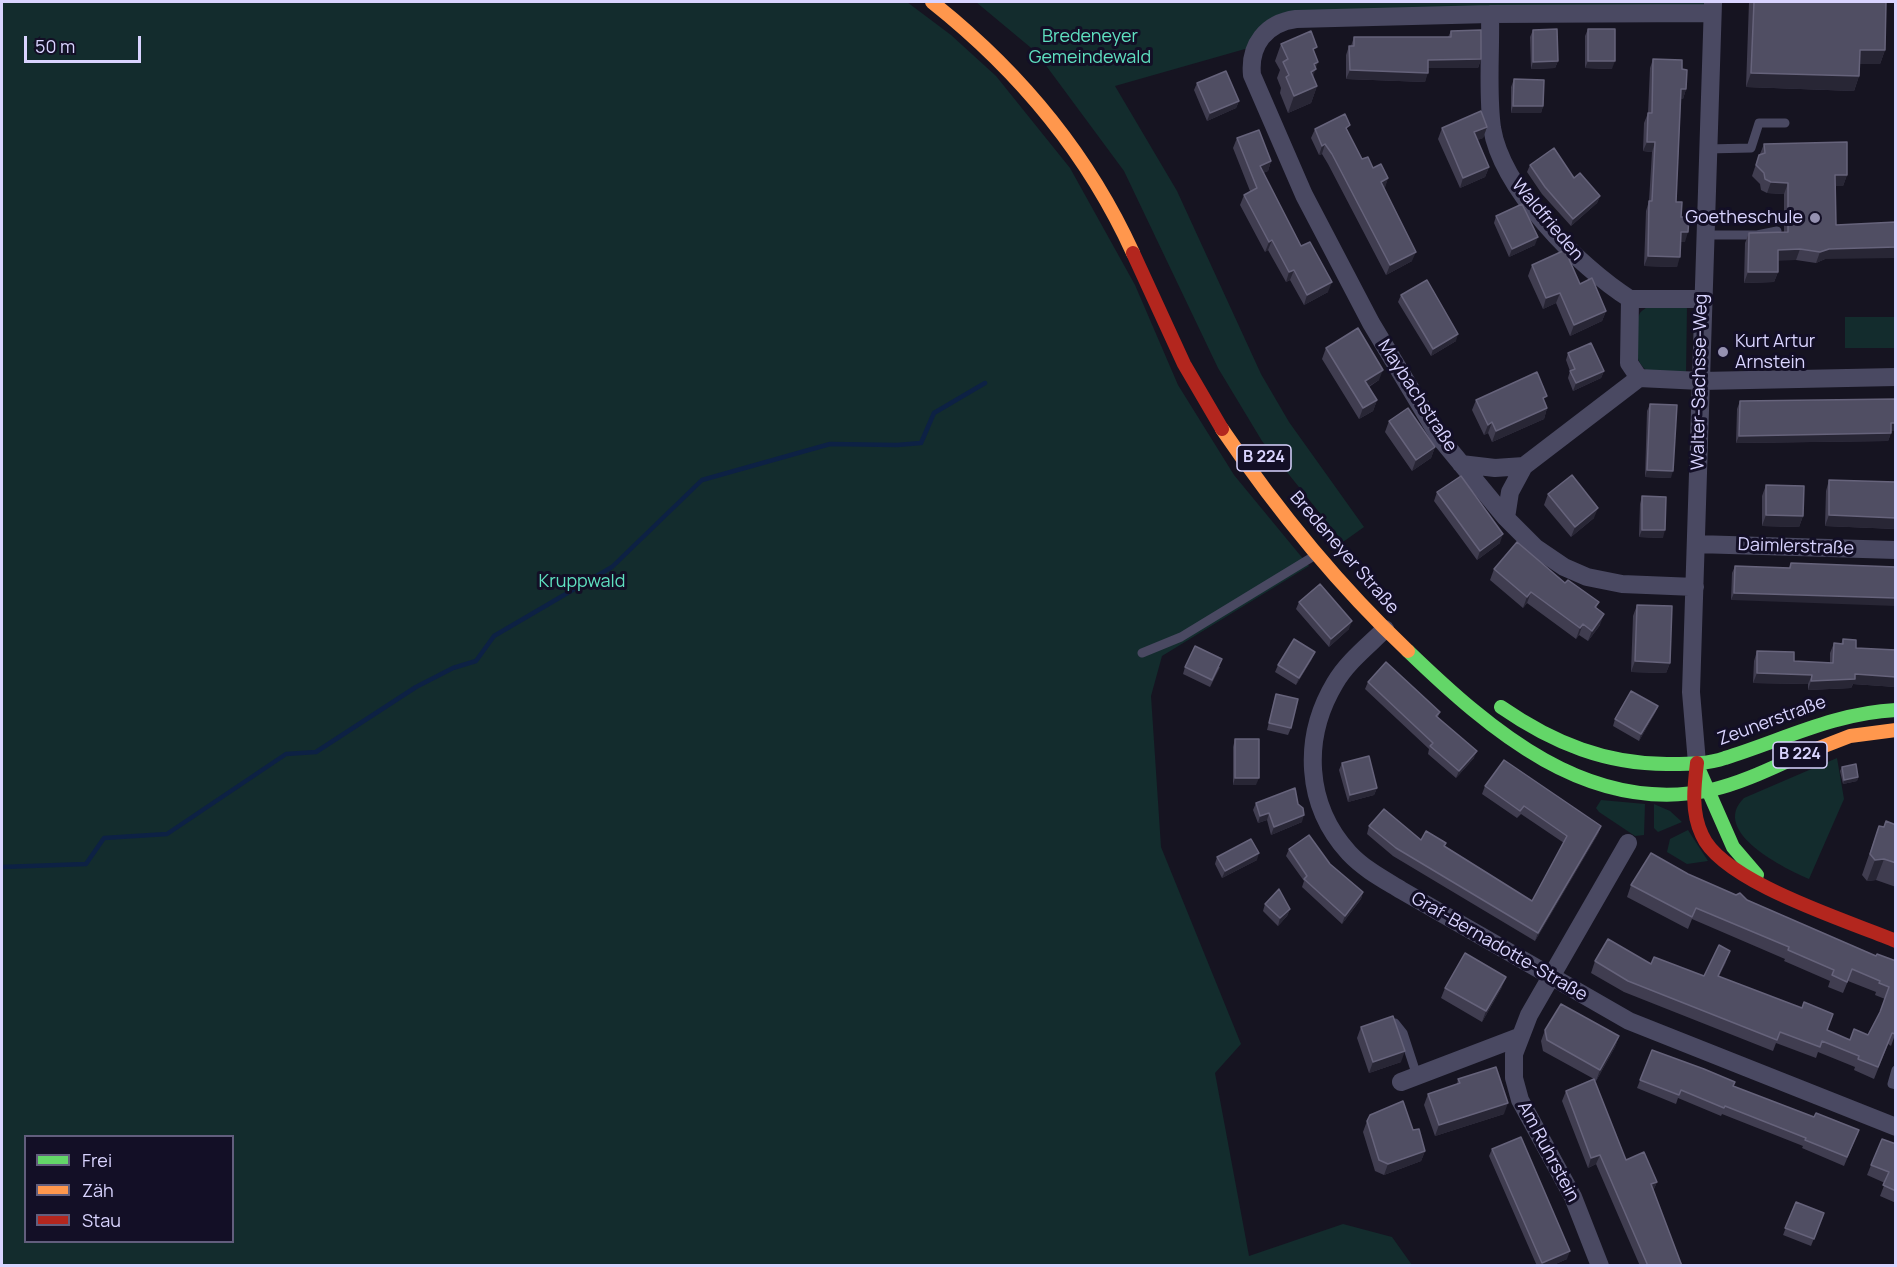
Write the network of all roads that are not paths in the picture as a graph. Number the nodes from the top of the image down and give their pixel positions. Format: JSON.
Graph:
{"nodes":[{"id":1,"x":932,"y":2,"type":"edge"},
{"id":2,"x":1712,"y":8,"type":"edge"},
{"id":3,"x":1490,"y":14,"type":"junction"},
{"id":4,"x":1785,"y":123,"type":"dead end"},
{"id":5,"x":1707,"y":149,"type":"junction"},
{"id":6,"x":1777,"y":231,"type":"edge"},
{"id":7,"x":1704,"y":235,"type":"junction"},
{"id":8,"x":1630,"y":299,"type":"junction"},
{"id":9,"x":1702,"y":299,"type":"junction"},
{"id":10,"x":1896,"y":377,"type":"edge"},
{"id":11,"x":1639,"y":378,"type":"junction"},
{"id":12,"x":1701,"y":381,"type":"junction"},
{"id":13,"x":1461,"y":464,"type":"junction"},
{"id":14,"x":1524,"y":466,"type":"junction"},
{"id":15,"x":1506,"y":518,"type":"junction"},
{"id":16,"x":1696,"y":544,"type":"junction"},
{"id":17,"x":1896,"y":550,"type":"edge"},
{"id":18,"x":1317,"y":554,"type":"junction"},
{"id":19,"x":1695,"y":587,"type":"junction"},
{"id":20,"x":1385,"y":629,"type":"junction"},
{"id":21,"x":1142,"y":653,"type":"dead end"},
{"id":22,"x":1490,"y":699,"type":"dead end"},
{"id":23,"x":1896,"y":711,"type":"edge"},
{"id":24,"x":1896,"y":730,"type":"edge"},
{"id":25,"x":1697,"y":763,"type":"junction"},
{"id":26,"x":1707,"y":791,"type":"junction"},
{"id":27,"x":1692,"y":792,"type":"junction"},
{"id":28,"x":1628,"y":843,"type":"dead end"},
{"id":29,"x":1780,"y":892,"type":"junction"},
{"id":30,"x":1896,"y":941,"type":"edge"},
{"id":31,"x":1550,"y":977,"type":"junction"},
{"id":32,"x":1395,"y":1023,"type":"edge"},
{"id":33,"x":1519,"y":1036,"type":"junction"},
{"id":34,"x":1896,"y":1070,"type":"edge"},
{"id":35,"x":1409,"y":1079,"type":"joint"},
{"id":36,"x":1896,"y":1085,"type":"edge"},
{"id":37,"x":1896,"y":1127,"type":"edge"},
{"id":38,"x":1600,"y":1266,"type":"edge"}],
"edges":[{"from":1,"to":18,"type":"main road","name":"Bredeneyer Straße","number":"B 224"},
{"from":2,"to":3,"type":"street"},
{"from":2,"to":5,"type":"street","name":"Walter-Sachsse-Weg"},
{"from":3,"to":8,"type":"street","name":"Waldfrieden"},
{"from":3,"to":13,"type":"street","name":"Maybachstraße"},
{"from":4,"to":5,"type":"lane"},
{"from":5,"to":7,"type":"street","name":"Walter-Sachsse-Weg"},
{"from":6,"to":7,"type":"lane"},
{"from":7,"to":9,"type":"street","name":"Walter-Sachsse-Weg"},
{"from":8,"to":9,"type":"street"},
{"from":8,"to":11,"type":"street"},
{"from":9,"to":12,"type":"street","name":"Walter-Sachsse-Weg"},
{"from":10,"to":12,"type":"street"},
{"from":11,"to":12,"type":"street"},
{"from":11,"to":14,"type":"street"},
{"from":12,"to":16,"type":"street","name":"Walter-Sachsse-Weg"},
{"from":13,"to":14,"type":"street"},
{"from":13,"to":15,"type":"street","name":"Maybachstraße"},
{"from":14,"to":15,"type":"street"},
{"from":15,"to":19,"type":"street","name":"Maybachstraße"},
{"from":16,"to":17,"type":"street","name":"Daimlerstraße"},
{"from":16,"to":19,"type":"street","name":"Walter-Sachsse-Weg"},
{"from":18,"to":20,"type":"main road","name":"Bredeneyer Straße","number":"B 224"},
{"from":18,"to":21,"type":"lane"},
{"from":19,"to":25,"type":"street","name":"Walter-Sachsse-Weg"},
{"from":20,"to":27,"type":"main road","name":"Bredeneyer Straße","number":"B 224"},
{"from":20,"to":31,"type":"street","name":"Graf-Bernadotte-Straße"},
{"from":22,"to":25,"type":"main road","number":"B 224"},
{"from":23,"to":25,"type":"main road","name":"Zeunerstraße","number":"B 224"},
{"from":24,"to":26,"type":"main road","number":"B 224"},
{"from":25,"to":26,"type":"main road"},
{"from":25,"to":27,"type":"main road"},
{"from":26,"to":27,"type":"main road","number":"B 224"},
{"from":26,"to":29,"type":"main road"},
{"from":27,"to":29,"type":"main road"},
{"from":28,"to":31,"type":"street","name":"Am Ruhrstein"},
{"from":29,"to":30,"type":"main road"},
{"from":31,"to":33,"type":"street","name":"Am Ruhrstein"},
{"from":31,"to":37,"type":"street","name":"Graf-Bernadotte-Straße"},
{"from":32,"to":35,"type":"lane"},
{"from":33,"to":35,"type":"street"},
{"from":33,"to":38,"type":"street","name":"Am Ruhrstein"},
{"from":34,"to":36,"type":"lane"}]}
